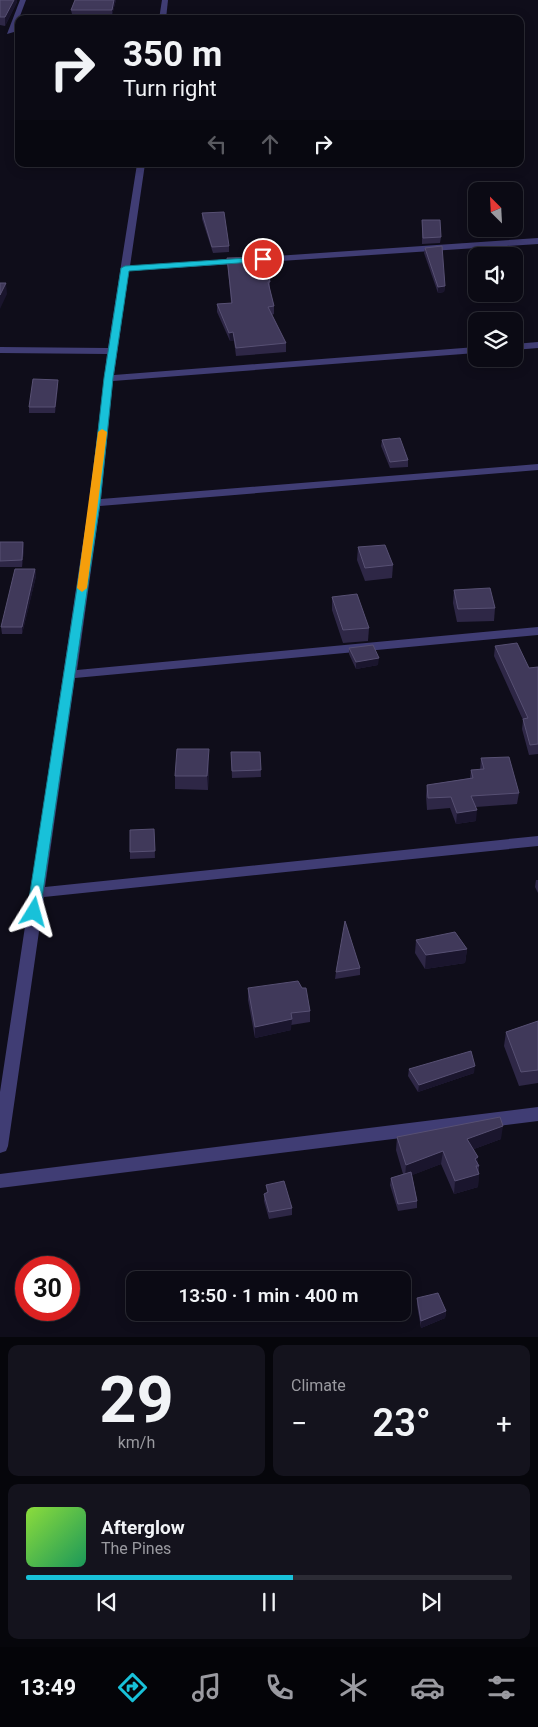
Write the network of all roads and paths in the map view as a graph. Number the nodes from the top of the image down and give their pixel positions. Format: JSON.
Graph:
{"nodes":[{"id":1,"x":23,"y":0,"type":"edge"},
{"id":2,"x":165,"y":0,"type":"edge"},
{"id":3,"x":19,"y":15,"type":"edge"},
{"id":4,"x":163,"y":15,"type":"edge"},
{"id":5,"x":0,"y":32,"type":"edge"},
{"id":6,"x":15,"y":32,"type":"edge"},
{"id":7,"x":141,"y":167,"type":"edge"},
{"id":8,"x":538,"y":241,"type":"edge"},
{"id":9,"x":125,"y":268,"type":"junction"},
{"id":10,"x":538,"y":345,"type":"edge"},
{"id":11,"x":523,"y":346,"type":"edge"},
{"id":12,"x":0,"y":350,"type":"edge"},
{"id":13,"x":113,"y":351,"type":"junction"},
{"id":14,"x":468,"y":351,"type":"edge"},
{"id":15,"x":108,"y":378,"type":"junction"},
{"id":16,"x":538,"y":467,"type":"edge"},
{"id":17,"x":95,"y":503,"type":"junction"},
{"id":18,"x":538,"y":631,"type":"edge"},
{"id":19,"x":69,"y":675,"type":"junction"},
{"id":20,"x":538,"y":841,"type":"edge"},
{"id":21,"x":37,"y":893,"type":"junction"},
{"id":22,"x":538,"y":1114,"type":"edge"},
{"id":23,"x":0,"y":1146,"type":"edge"},
{"id":24,"x":0,"y":1181,"type":"edge"}],
"edges":[{"from":1,"to":3,"type":"street"},
{"from":2,"to":4,"type":"street"},
{"from":5,"to":6,"type":"street"},
{"from":7,"to":9,"type":"street"},
{"from":8,"to":9,"type":"street"},
{"from":9,"to":13,"type":"street"},
{"from":10,"to":11,"type":"street"},
{"from":12,"to":13,"type":"street"},
{"from":13,"to":15,"type":"street"},
{"from":14,"to":15,"type":"street"},
{"from":15,"to":17,"type":"street"},
{"from":16,"to":17,"type":"street"},
{"from":17,"to":19,"type":"street"},
{"from":18,"to":19,"type":"street"},
{"from":19,"to":21,"type":"street"},
{"from":20,"to":21,"type":"street"},
{"from":21,"to":23,"type":"street"},
{"from":22,"to":24,"type":"street"}]}
